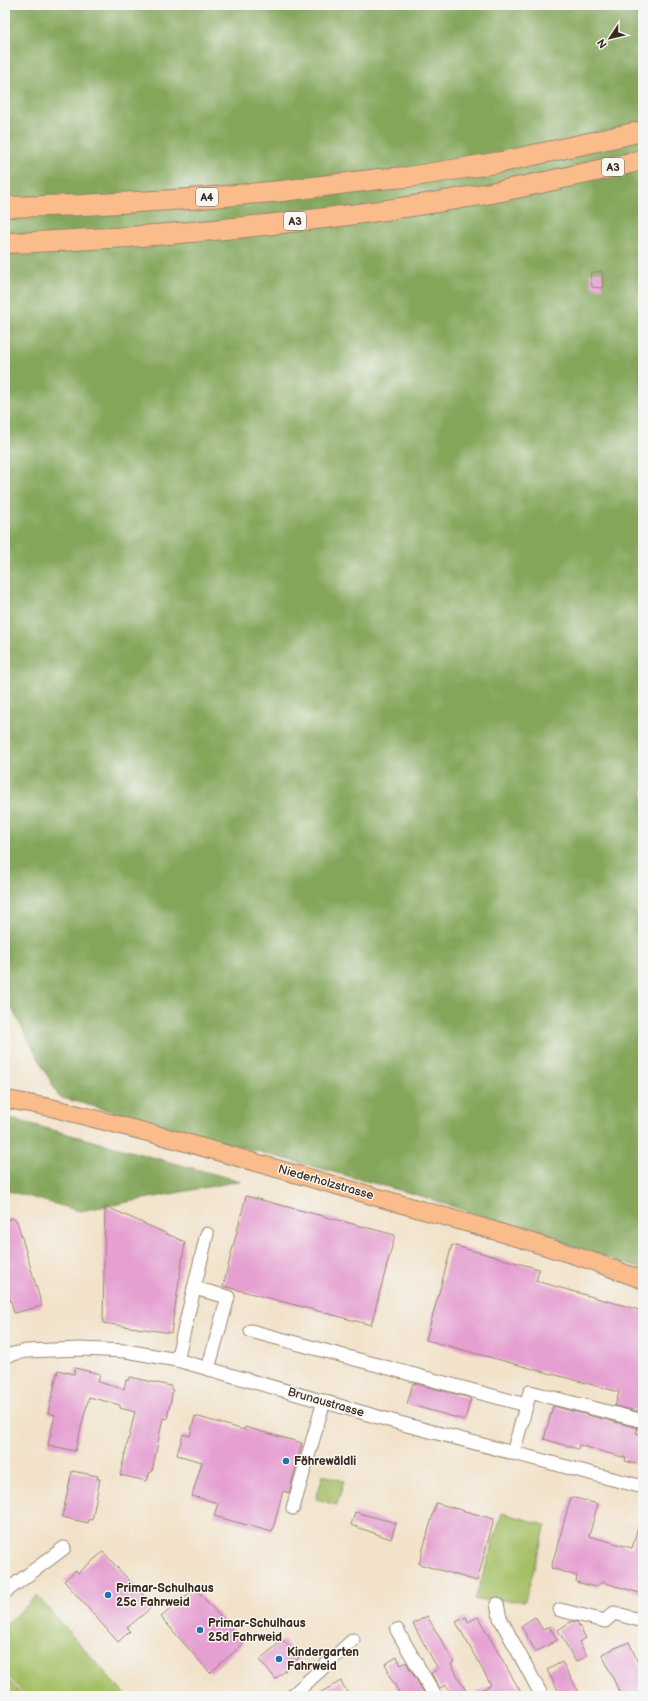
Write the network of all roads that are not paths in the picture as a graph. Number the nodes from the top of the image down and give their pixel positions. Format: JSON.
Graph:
{"nodes":[{"id":1,"x":643,"y":131,"type":"edge"},
{"id":2,"x":643,"y":160,"type":"edge"},
{"id":3,"x":408,"y":178,"type":"junction"},
{"id":4,"x":5,"y":207,"type":"edge"},
{"id":5,"x":5,"y":218,"type":"edge"},
{"id":6,"x":5,"y":243,"type":"edge"},
{"id":7,"x":5,"y":1099,"type":"edge"},
{"id":8,"x":207,"y":1234,"type":"dead end"},
{"id":9,"x":643,"y":1280,"type":"edge"},
{"id":10,"x":194,"y":1288,"type":"junction"},
{"id":11,"x":252,"y":1331,"type":"dead end"},
{"id":12,"x":5,"y":1356,"type":"edge"},
{"id":13,"x":177,"y":1360,"type":"junction"},
{"id":14,"x":208,"y":1368,"type":"junction"},
{"id":15,"x":324,"y":1401,"type":"junction"},
{"id":16,"x":526,"y":1405,"type":"junction"},
{"id":17,"x":643,"y":1421,"type":"edge"},
{"id":18,"x":513,"y":1453,"type":"junction"},
{"id":19,"x":643,"y":1487,"type":"edge"},
{"id":20,"x":293,"y":1508,"type":"dead end"},
{"id":21,"x":64,"y":1548,"type":"dead end"},
{"id":22,"x":5,"y":1592,"type":"edge"},
{"id":23,"x":497,"y":1604,"type":"dead end"},
{"id":24,"x":560,"y":1610,"type":"dead end"},
{"id":25,"x":643,"y":1620,"type":"edge"},
{"id":26,"x":397,"y":1630,"type":"dead end"},
{"id":27,"x":353,"y":1640,"type":"dead end"},
{"id":28,"x":292,"y":1696,"type":"edge"},
{"id":29,"x":435,"y":1696,"type":"edge"},
{"id":30,"x":542,"y":1696,"type":"edge"}],
"edges":[{"from":1,"to":3,"type":"highway","number":"A3"},
{"from":2,"to":6,"type":"highway","number":"A3"},
{"from":3,"to":4,"type":"highway","number":"A4"},
{"from":3,"to":5,"type":"highway","number":"A3"},
{"from":7,"to":9,"type":"main road","name":"Niederholzstrasse"},
{"from":8,"to":10,"type":"street"},
{"from":10,"to":13,"type":"street"},
{"from":10,"to":14,"type":"street"},
{"from":11,"to":16,"type":"street"},
{"from":12,"to":13,"type":"street","name":"Brunaustrasse"},
{"from":13,"to":14,"type":"street","name":"Brunaustrasse"},
{"from":14,"to":15,"type":"street","name":"Brunaustrasse"},
{"from":15,"to":18,"type":"street","name":"Brunaustrasse"},
{"from":15,"to":20,"type":"street"},
{"from":16,"to":17,"type":"street"},
{"from":16,"to":18,"type":"street"},
{"from":18,"to":19,"type":"street","name":"Brunaustrasse"},
{"from":21,"to":22,"type":"street"},
{"from":23,"to":30,"type":"street"},
{"from":24,"to":25,"type":"street"},
{"from":26,"to":29,"type":"street"},
{"from":27,"to":28,"type":"street"}]}
